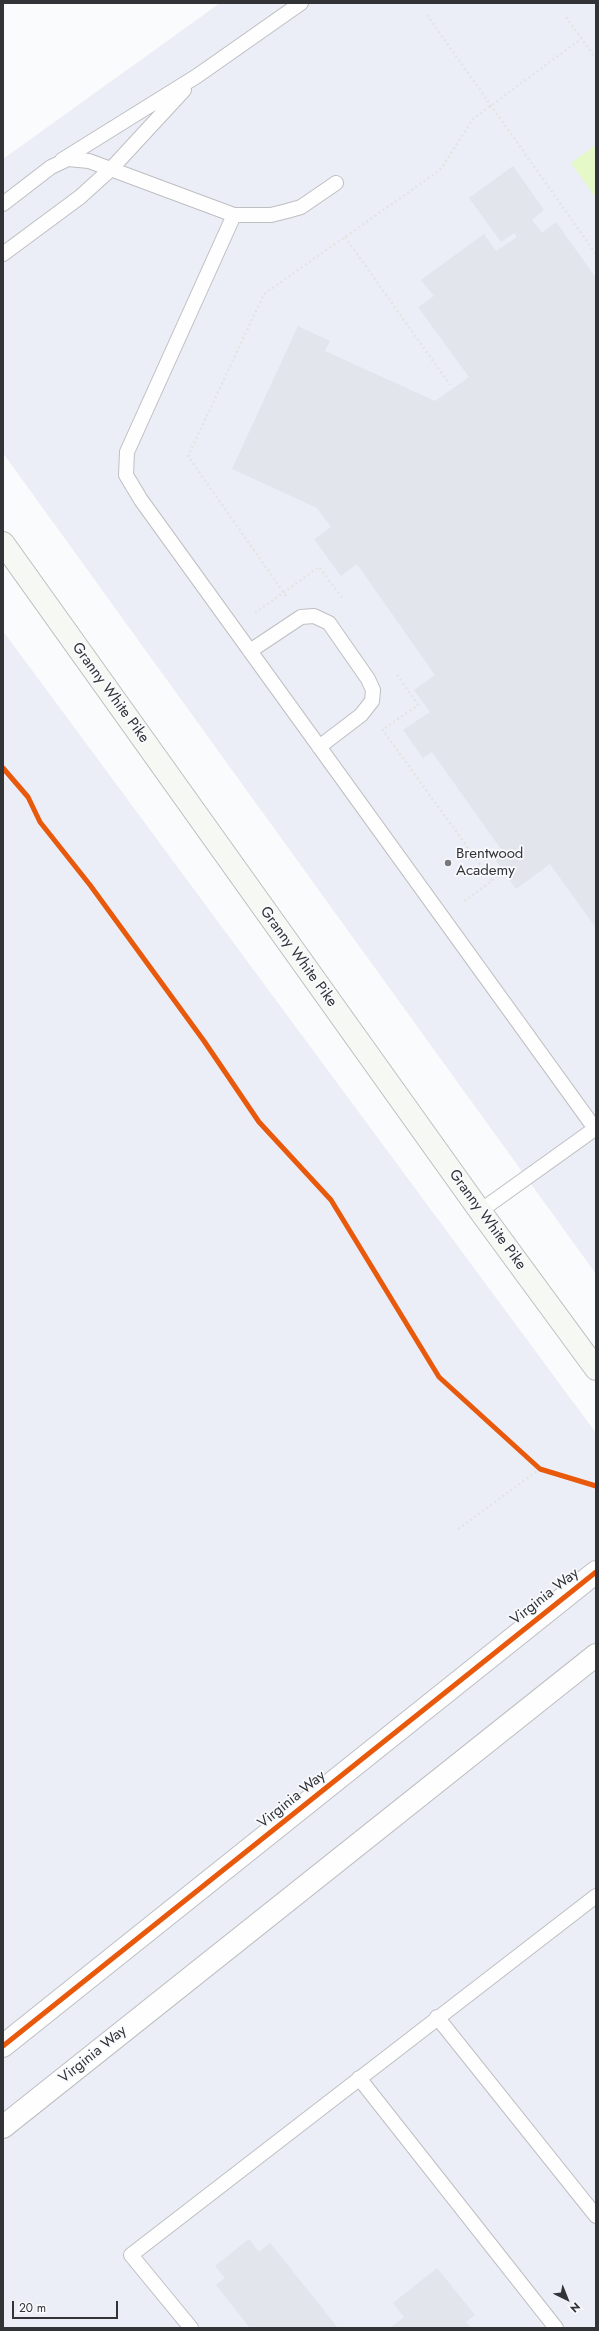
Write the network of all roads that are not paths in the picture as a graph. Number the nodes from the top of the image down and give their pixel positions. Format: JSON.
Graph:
{"nodes":[{"id":1,"x":301,"y":3,"type":"edge"},
{"id":2,"x":197,"y":76,"type":"junction"},
{"id":3,"x":51,"y":167,"type":"junction"},
{"id":4,"x":111,"y":169,"type":"junction"},
{"id":5,"x":336,"y":182,"type":"dead end"},
{"id":6,"x":3,"y":204,"type":"edge"},
{"id":7,"x":234,"y":215,"type":"junction"},
{"id":8,"x":3,"y":254,"type":"edge"},
{"id":9,"x":3,"y":543,"type":"edge"},
{"id":10,"x":250,"y":651,"type":"junction"},
{"id":11,"x":319,"y":747,"type":"junction"},
{"id":12,"x":596,"y":1129,"type":"edge"},
{"id":13,"x":480,"y":1211,"type":"junction"},
{"id":14,"x":596,"y":1369,"type":"edge"},
{"id":15,"x":596,"y":1572,"type":"edge"},
{"id":16,"x":596,"y":1655,"type":"edge"},
{"id":17,"x":596,"y":1896,"type":"edge"},
{"id":18,"x":437,"y":2017,"type":"junction"},
{"id":19,"x":3,"y":2046,"type":"edge"},
{"id":20,"x":359,"y":2078,"type":"junction"},
{"id":21,"x":3,"y":2127,"type":"edge"},
{"id":22,"x":596,"y":2216,"type":"edge"},
{"id":23,"x":191,"y":2328,"type":"edge"},
{"id":24,"x":556,"y":2328,"type":"edge"}],
"edges":[{"from":1,"to":2,"type":"lane"},
{"from":2,"to":3,"type":"lane"},
{"from":2,"to":4,"type":"lane"},
{"from":3,"to":4,"type":"lane"},
{"from":3,"to":6,"type":"lane"},
{"from":4,"to":7,"type":"lane"},
{"from":4,"to":8,"type":"lane"},
{"from":5,"to":7,"type":"lane"},
{"from":7,"to":10,"type":"lane"},
{"from":9,"to":13,"type":"main road","name":"Granny White Pike"},
{"from":10,"to":11,"type":"lane"},
{"from":10,"to":11,"type":"lane"},
{"from":11,"to":12,"type":"lane"},
{"from":12,"to":13,"type":"lane"},
{"from":13,"to":14,"type":"main road","name":"Granny White Pike"},
{"from":15,"to":19,"type":"street","name":"Virginia Way"},
{"from":16,"to":21,"type":"street","name":"Virginia Way"},
{"from":17,"to":18,"type":"lane"},
{"from":18,"to":20,"type":"lane"},
{"from":18,"to":22,"type":"lane"},
{"from":20,"to":23,"type":"lane"},
{"from":20,"to":24,"type":"lane"}]}
